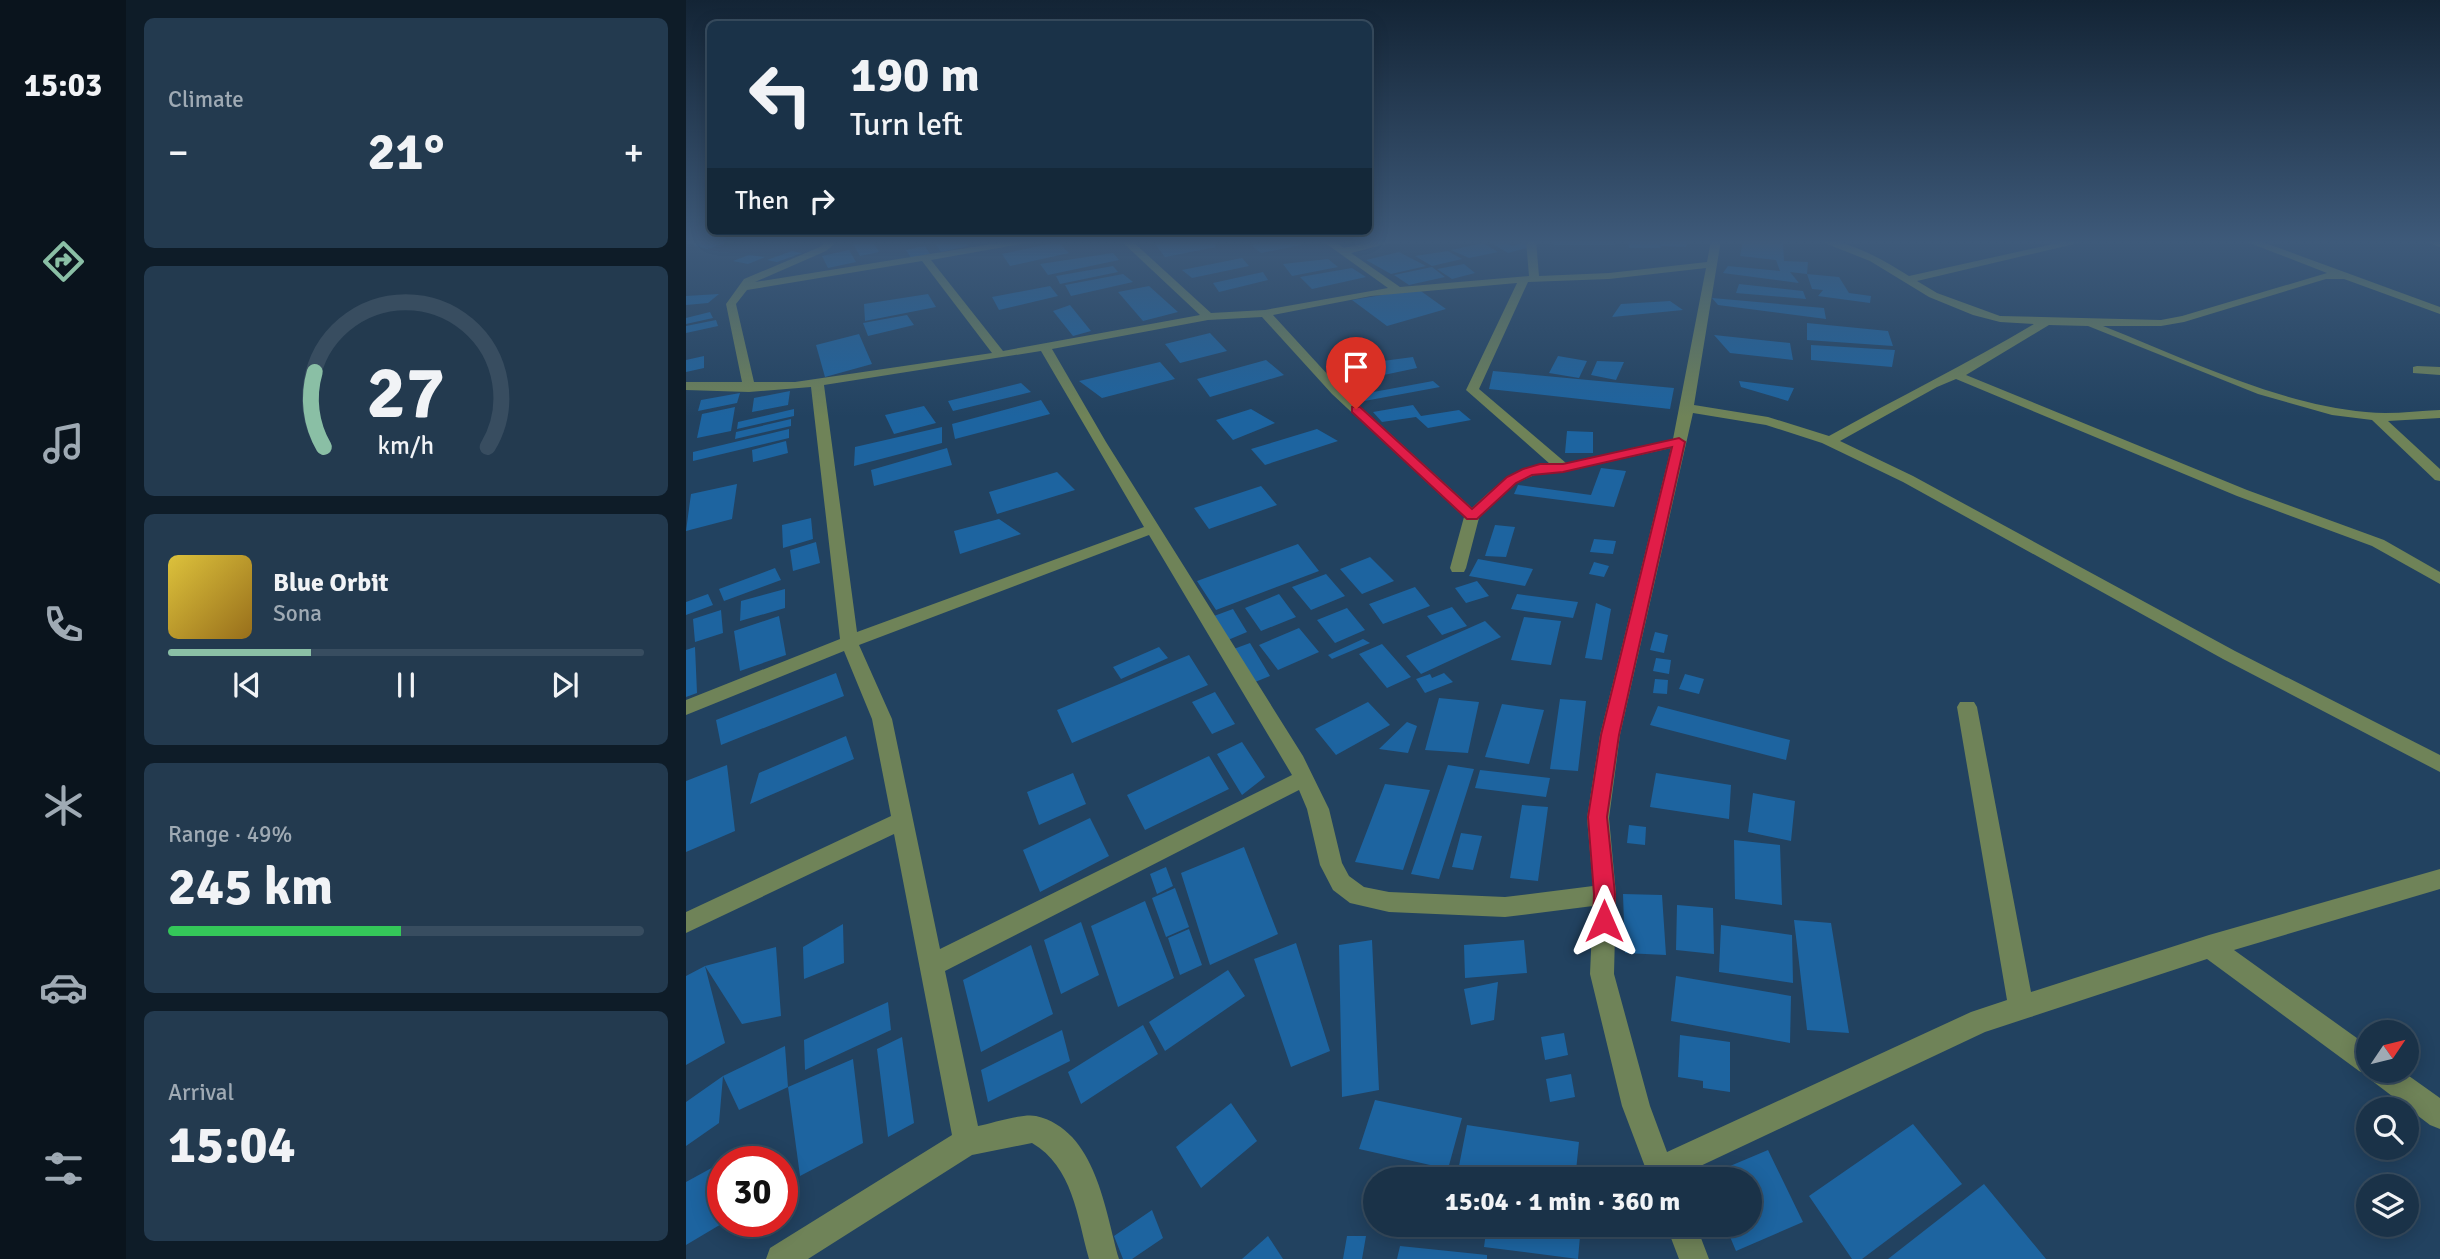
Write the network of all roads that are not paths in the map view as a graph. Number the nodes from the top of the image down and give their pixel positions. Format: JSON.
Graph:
{"nodes":[{"id":1,"x":735,"y":299,"type":"edge"},
{"id":2,"x":956,"y":299,"type":"edge"},
{"id":3,"x":1188,"y":299,"type":"edge"},
{"id":4,"x":1348,"y":299,"type":"edge"},
{"id":5,"x":1518,"y":299,"type":"edge"},
{"id":6,"x":1706,"y":299,"type":"edge"},
{"id":7,"x":1941,"y":299,"type":"edge"},
{"id":8,"x":2243,"y":299,"type":"edge"},
{"id":9,"x":2407,"y":299,"type":"edge"},
{"id":10,"x":2440,"y":311,"type":"edge"},
{"id":11,"x":1265,"y":313,"type":"junction"},
{"id":12,"x":1208,"y":317,"type":"junction"},
{"id":13,"x":2046,"y":322,"type":"junction"},
{"id":14,"x":2084,"y":323,"type":"junction"},
{"id":15,"x":1045,"y":348,"type":"junction"},
{"id":16,"x":1000,"y":355,"type":"junction"},
{"id":17,"x":2417,"y":370,"type":"dead end"},
{"id":18,"x":2440,"y":371,"type":"edge"},
{"id":19,"x":1956,"y":375,"type":"junction"},
{"id":20,"x":817,"y":382,"type":"junction"},
{"id":21,"x":686,"y":386,"type":"edge"},
{"id":22,"x":749,"y":388,"type":"junction"},
{"id":23,"x":1687,"y":408,"type":"junction"},
{"id":24,"x":2440,"y":414,"type":"edge"},
{"id":25,"x":2375,"y":416,"type":"junction"},
{"id":26,"x":1830,"y":441,"type":"junction"},
{"id":27,"x":1679,"y":442,"type":"junction"},
{"id":28,"x":1563,"y":468,"type":"junction"},
{"id":29,"x":2440,"y":477,"type":"edge"},
{"id":30,"x":1472,"y":516,"type":"junction"},
{"id":31,"x":1153,"y":529,"type":"junction"},
{"id":32,"x":1458,"y":568,"type":"dead end"},
{"id":33,"x":2440,"y":579,"type":"edge"},
{"id":34,"x":849,"y":642,"type":"junction"},
{"id":35,"x":1967,"y":707,"type":"dead end"},
{"id":36,"x":686,"y":708,"type":"edge"},
{"id":37,"x":2440,"y":764,"type":"edge"},
{"id":38,"x":1305,"y":778,"type":"junction"},
{"id":39,"x":903,"y":820,"type":"junction"},
{"id":40,"x":2440,"y":878,"type":"edge"},
{"id":41,"x":1605,"y":894,"type":"junction"},
{"id":42,"x":686,"y":923,"type":"edge"},
{"id":43,"x":2209,"y":946,"type":"junction"},
{"id":44,"x":932,"y":965,"type":"junction"},
{"id":45,"x":2021,"y":1008,"type":"junction"},
{"id":46,"x":2356,"y":1053,"type":"edge"},
{"id":47,"x":2396,"y":1083,"type":"edge"},
{"id":48,"x":2440,"y":1115,"type":"edge"},
{"id":49,"x":967,"y":1142,"type":"junction"},
{"id":50,"x":1659,"y":1167,"type":"edge"},
{"id":51,"x":1679,"y":1167,"type":"edge"},
{"id":52,"x":1686,"y":1237,"type":"edge"},
{"id":53,"x":781,"y":1259,"type":"edge"},
{"id":54,"x":1104,"y":1259,"type":"edge"},
{"id":55,"x":1694,"y":1259,"type":"edge"}],
"edges":[{"from":1,"to":22,"type":"street"},
{"from":2,"to":16,"type":"street"},
{"from":3,"to":12,"type":"street"},
{"from":4,"to":11,"type":"street"},
{"from":5,"to":28,"type":"street"},
{"from":6,"to":23,"type":"street"},
{"from":7,"to":13,"type":"street"},
{"from":8,"to":14,"type":"street"},
{"from":9,"to":10,"type":"street"},
{"from":11,"to":12,"type":"street"},
{"from":11,"to":30,"type":"street"},
{"from":12,"to":15,"type":"street"},
{"from":13,"to":14,"type":"street"},
{"from":13,"to":19,"type":"street"},
{"from":14,"to":25,"type":"street"},
{"from":15,"to":16,"type":"street"},
{"from":15,"to":31,"type":"street"},
{"from":16,"to":20,"type":"street"},
{"from":17,"to":18,"type":"street"},
{"from":19,"to":26,"type":"street"},
{"from":19,"to":33,"type":"street"},
{"from":20,"to":22,"type":"street"},
{"from":20,"to":34,"type":"street"},
{"from":21,"to":22,"type":"street"},
{"from":23,"to":26,"type":"street"},
{"from":23,"to":27,"type":"street"},
{"from":24,"to":25,"type":"street"},
{"from":25,"to":29,"type":"street"},
{"from":26,"to":37,"type":"street"},
{"from":27,"to":28,"type":"street"},
{"from":27,"to":41,"type":"street"},
{"from":28,"to":30,"type":"street"},
{"from":30,"to":32,"type":"street"},
{"from":31,"to":34,"type":"street"},
{"from":31,"to":38,"type":"street"},
{"from":34,"to":36,"type":"street"},
{"from":34,"to":39,"type":"street"},
{"from":35,"to":45,"type":"street"},
{"from":38,"to":41,"type":"street"},
{"from":38,"to":44,"type":"street"},
{"from":39,"to":42,"type":"street"},
{"from":39,"to":44,"type":"street"},
{"from":40,"to":43,"type":"street"},
{"from":41,"to":50,"type":"street"},
{"from":43,"to":45,"type":"street"},
{"from":43,"to":46,"type":"street"},
{"from":44,"to":49,"type":"street"},
{"from":45,"to":51,"type":"street"},
{"from":47,"to":48,"type":"street"},
{"from":49,"to":53,"type":"street"},
{"from":49,"to":54,"type":"street"},
{"from":52,"to":55,"type":"street"}]}
